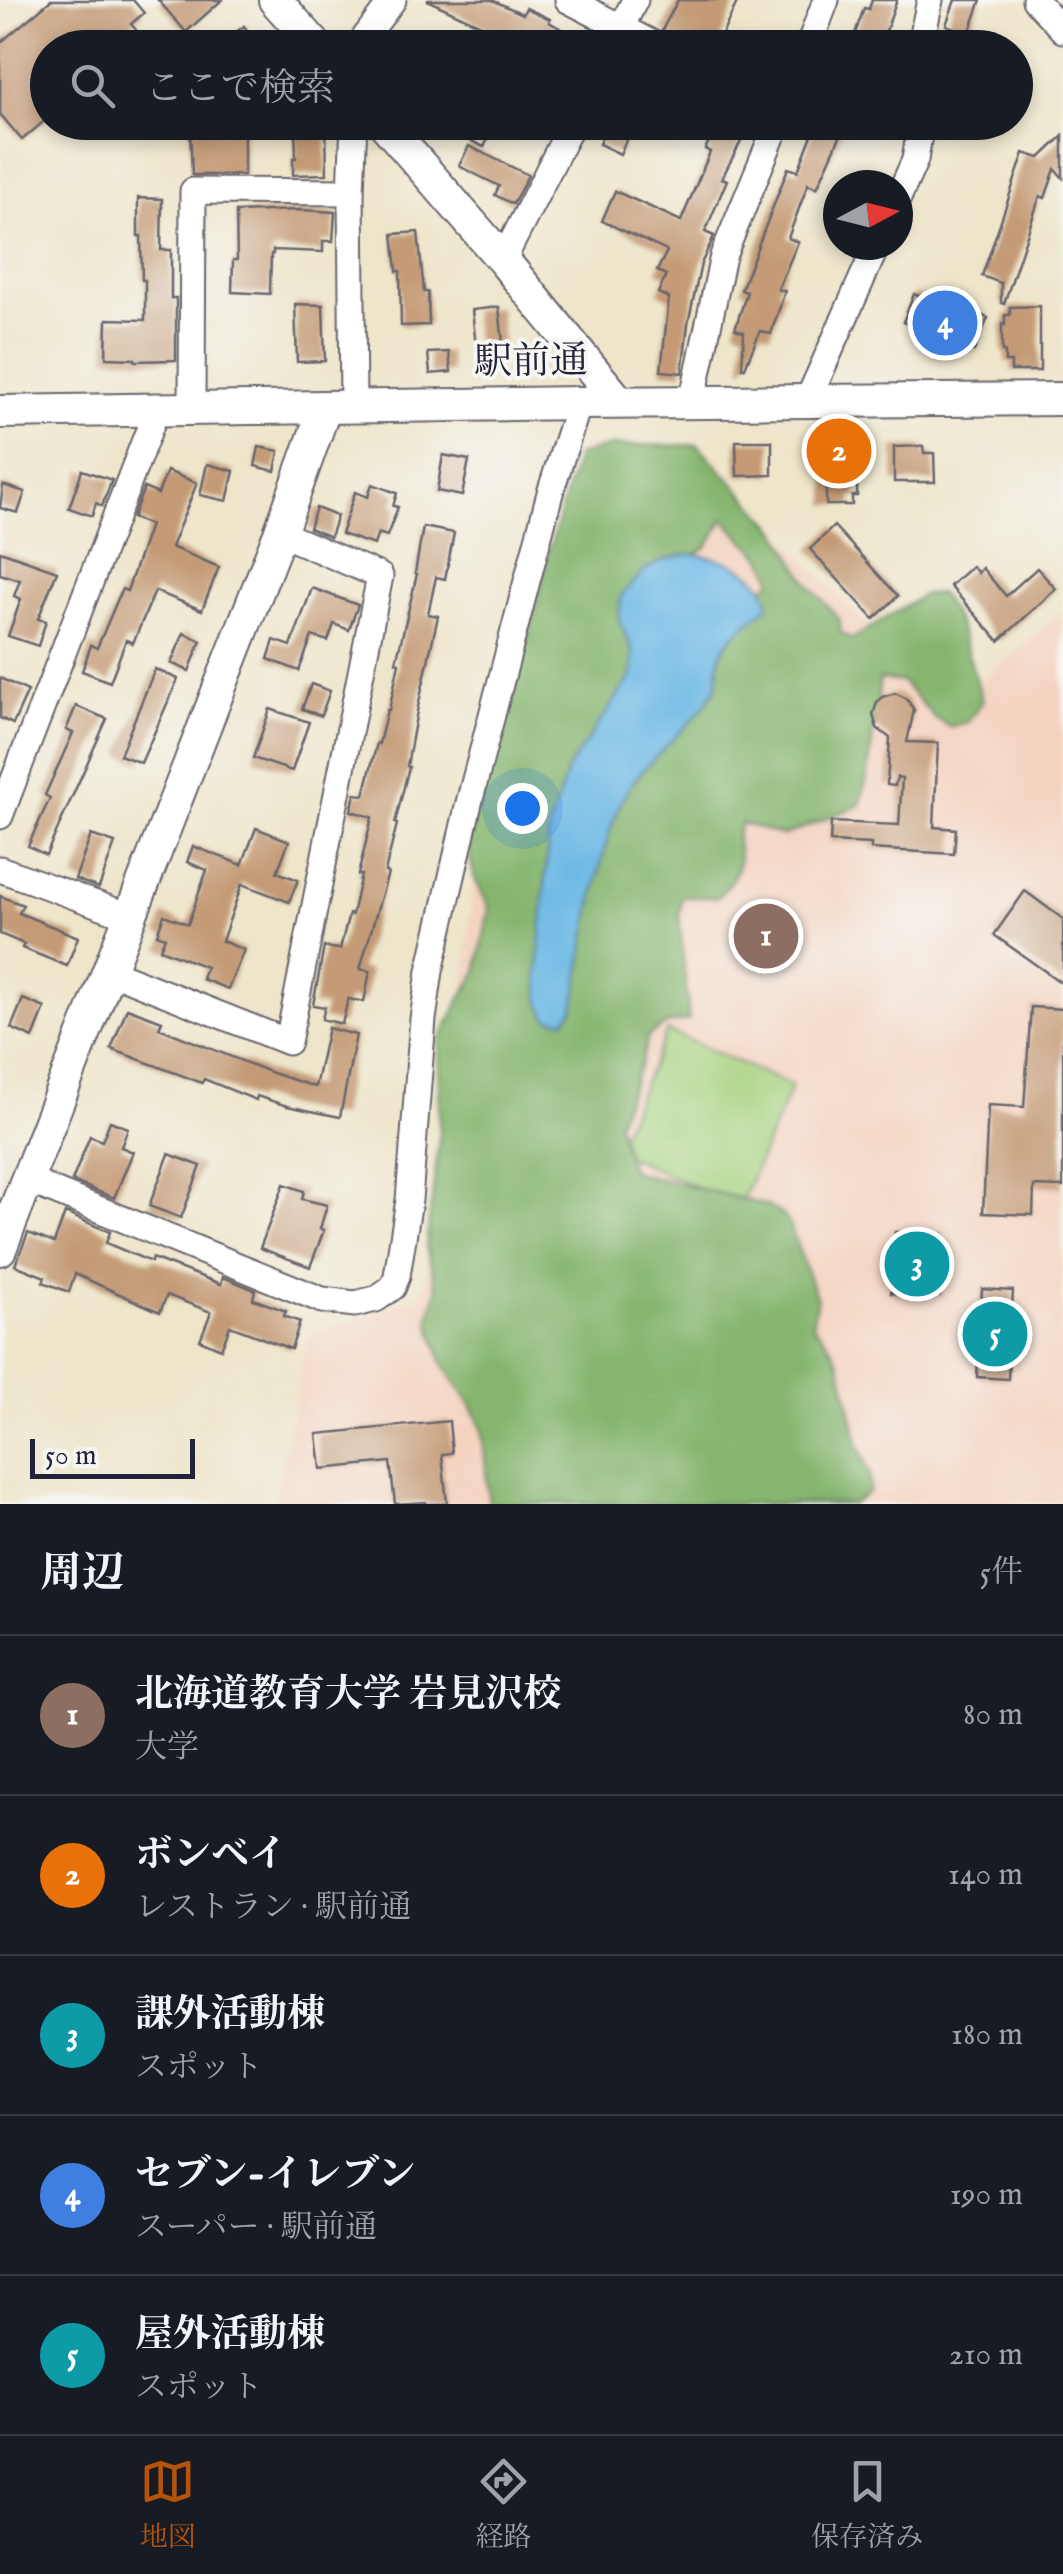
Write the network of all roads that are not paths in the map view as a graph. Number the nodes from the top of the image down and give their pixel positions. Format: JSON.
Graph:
{"nodes":[{"id":1,"x":275,"y":0,"type":"edge"},
{"id":2,"x":393,"y":0,"type":"edge"},
{"id":3,"x":568,"y":0,"type":"edge"},
{"id":4,"x":635,"y":0,"type":"edge"},
{"id":5,"x":826,"y":0,"type":"edge"},
{"id":6,"x":930,"y":0,"type":"edge"},
{"id":7,"x":1037,"y":1,"type":"edge"},
{"id":8,"x":302,"y":30,"type":"edge"},
{"id":9,"x":370,"y":30,"type":"edge"},
{"id":10,"x":606,"y":30,"type":"edge"},
{"id":11,"x":620,"y":30,"type":"edge"},
{"id":12,"x":815,"y":30,"type":"edge"},
{"id":13,"x":924,"y":30,"type":"edge"},
{"id":14,"x":1063,"y":30,"type":"edge"},
{"id":15,"x":353,"y":140,"type":"edge"},
{"id":16,"x":398,"y":140,"type":"edge"},
{"id":17,"x":564,"y":140,"type":"edge"},
{"id":18,"x":771,"y":140,"type":"edge"},
{"id":19,"x":918,"y":140,"type":"edge"},
{"id":20,"x":911,"y":170,"type":"edge"},
{"id":21,"x":351,"y":192,"type":"junction"},
{"id":22,"x":503,"y":260,"type":"junction"},
{"id":23,"x":870,"y":260,"type":"edge"},
{"id":24,"x":1063,"y":398,"type":"edge"},
{"id":25,"x":579,"y":402,"type":"junction"},
{"id":26,"x":618,"y":402,"type":"junction"},
{"id":27,"x":692,"y":402,"type":"junction"},
{"id":28,"x":807,"y":402,"type":"junction"},
{"id":29,"x":339,"y":406,"type":"junction"},
{"id":30,"x":157,"y":409,"type":"junction"},
{"id":31,"x":192,"y":409,"type":"junction"},
{"id":32,"x":0,"y":412,"type":"edge"},
{"id":33,"x":280,"y":534,"type":"junction"},
{"id":34,"x":0,"y":816,"type":"edge"},
{"id":35,"x":0,"y":869,"type":"edge"},
{"id":36,"x":129,"y":916,"type":"junction"},
{"id":37,"x":109,"y":970,"type":"junction"},
{"id":38,"x":27,"y":1180,"type":"junction"},
{"id":39,"x":0,"y":1249,"type":"edge"}],
"edges":[{"from":1,"to":8,"type":"street"},
{"from":2,"to":9,"type":"street"},
{"from":3,"to":10,"type":"street"},
{"from":4,"to":11,"type":"street"},
{"from":5,"to":12,"type":"street"},
{"from":6,"to":13,"type":"street"},
{"from":7,"to":14,"type":"street"},
{"from":15,"to":21,"type":"street"},
{"from":16,"to":22,"type":"street"},
{"from":17,"to":22,"type":"street"},
{"from":18,"to":27,"type":"street"},
{"from":19,"to":20,"type":"street"},
{"from":21,"to":29,"type":"street"},
{"from":21,"to":31,"type":"street"},
{"from":22,"to":26,"type":"street"},
{"from":23,"to":28,"type":"street"},
{"from":24,"to":28,"type":"street","name":"駅前通"},
{"from":25,"to":26,"type":"street","name":"駅前通"},
{"from":25,"to":29,"type":"street","name":"駅前通"},
{"from":25,"to":38,"type":"street"},
{"from":26,"to":27,"type":"street","name":"駅前通"},
{"from":27,"to":28,"type":"street","name":"駅前通"},
{"from":29,"to":31,"type":"street","name":"駅前通"},
{"from":29,"to":33,"type":"street"},
{"from":30,"to":31,"type":"street","name":"駅前通"},
{"from":30,"to":32,"type":"street","name":"駅前通"},
{"from":30,"to":34,"type":"street"},
{"from":33,"to":36,"type":"street"},
{"from":33,"to":37,"type":"street"},
{"from":35,"to":36,"type":"street"},
{"from":36,"to":37,"type":"street"},
{"from":37,"to":38,"type":"street"},
{"from":38,"to":39,"type":"street"}]}
